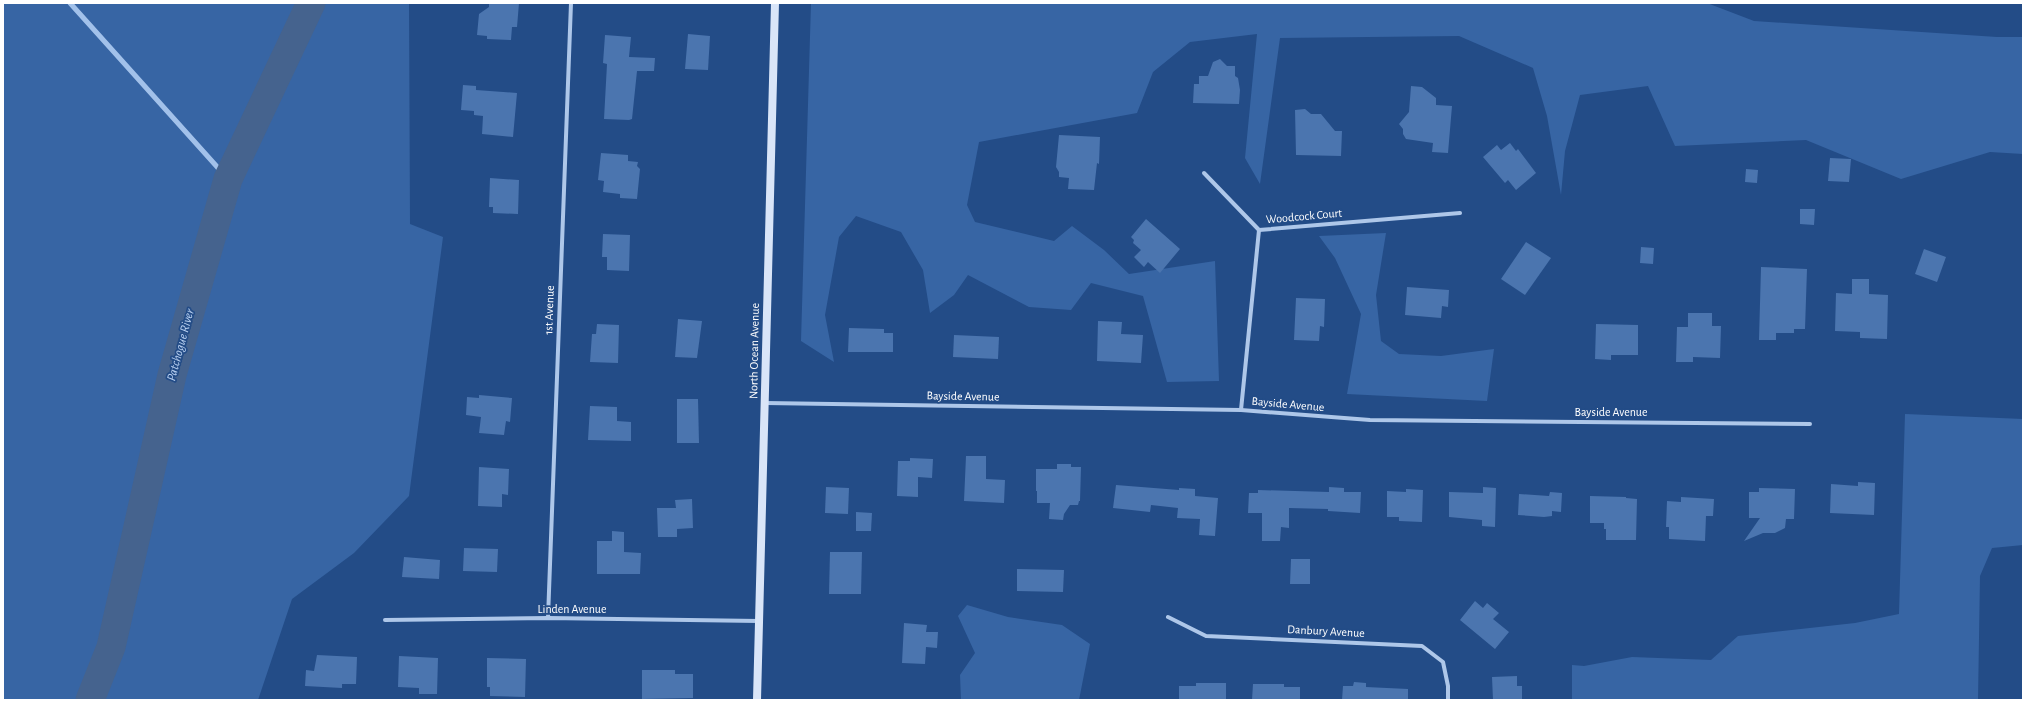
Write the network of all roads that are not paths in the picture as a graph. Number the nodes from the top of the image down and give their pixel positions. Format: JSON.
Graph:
{"nodes":[{"id":1,"x":571,"y":3,"type":"edge"},
{"id":2,"x":775,"y":3,"type":"edge"},
{"id":3,"x":1204,"y":173,"type":"dead end"},
{"id":4,"x":1460,"y":213,"type":"dead end"},
{"id":5,"x":1259,"y":230,"type":"junction"},
{"id":6,"x":764,"y":403,"type":"junction"},
{"id":7,"x":1241,"y":410,"type":"junction"},
{"id":8,"x":1810,"y":424,"type":"dead end"},
{"id":9,"x":548,"y":618,"type":"junction"},
{"id":10,"x":1168,"y":618,"type":"dead end"},
{"id":11,"x":385,"y":620,"type":"dead end"},
{"id":12,"x":759,"y":621,"type":"junction"},
{"id":13,"x":757,"y":700,"type":"edge"},
{"id":14,"x":1448,"y":700,"type":"edge"}],
"edges":[{"from":1,"to":9,"type":"street","name":"1st Avenue"},
{"from":2,"to":6,"type":"main road","name":"North Ocean Avenue"},
{"from":3,"to":5,"type":"street"},
{"from":4,"to":5,"type":"street","name":"Woodcock Court"},
{"from":5,"to":7,"type":"street","name":"Woodcock Court"},
{"from":6,"to":7,"type":"street","name":"Bayside Avenue"},
{"from":6,"to":12,"type":"main road","name":"North Ocean Avenue"},
{"from":7,"to":8,"type":"street","name":"Bayside Avenue"},
{"from":9,"to":11,"type":"street","name":"Linden Avenue"},
{"from":9,"to":12,"type":"street","name":"Linden Avenue"},
{"from":10,"to":14,"type":"street","name":"Danbury Avenue"},
{"from":12,"to":13,"type":"main road","name":"North Ocean Avenue"}]}
